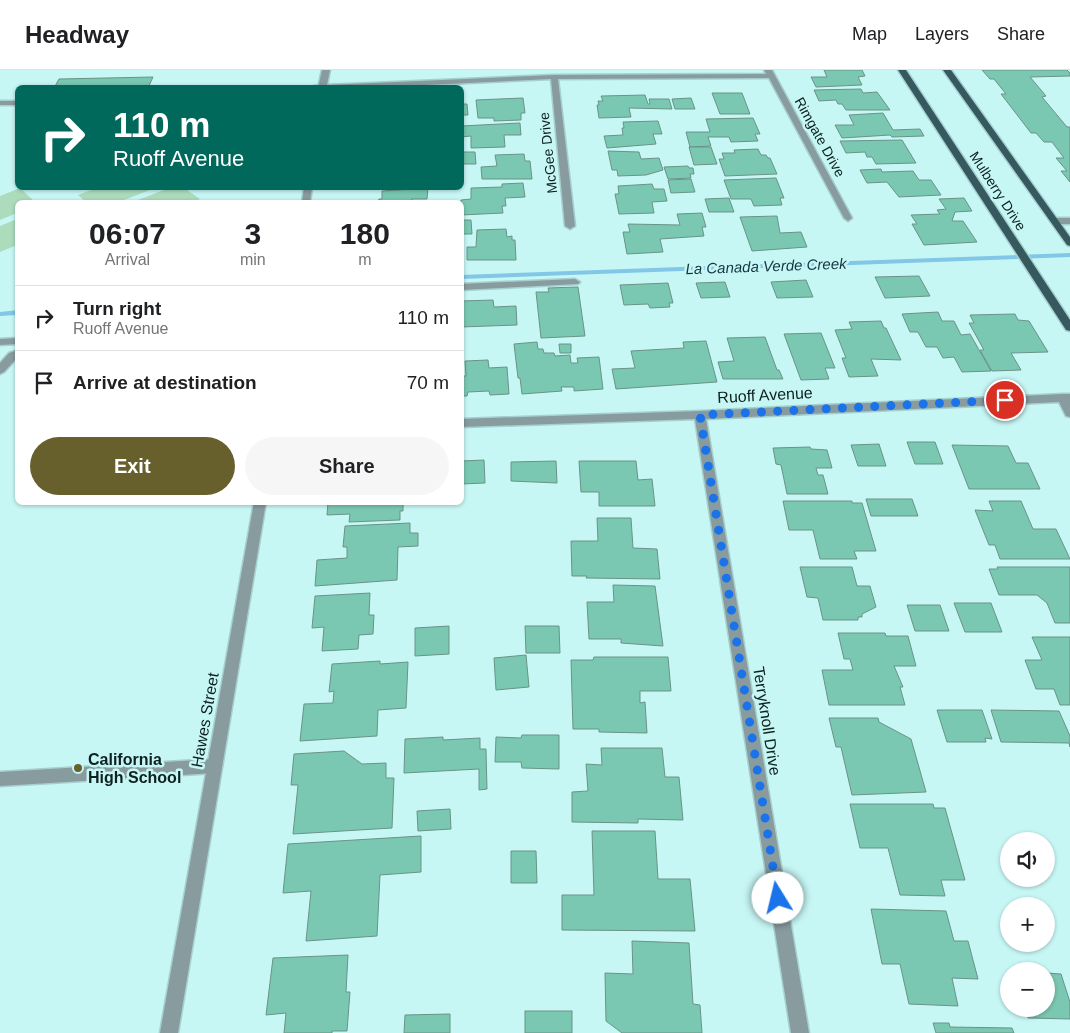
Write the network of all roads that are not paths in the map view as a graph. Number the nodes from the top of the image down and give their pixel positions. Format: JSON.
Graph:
{"nodes":[{"id":1,"x":326,"y":70,"type":"edge"},
{"id":2,"x":902,"y":70,"type":"edge"},
{"id":3,"x":947,"y":70,"type":"edge"},
{"id":4,"x":769,"y":73,"type":"edge"},
{"id":5,"x":554,"y":78,"type":"junction"},
{"id":6,"x":322,"y":85,"type":"edge"},
{"id":7,"x":374,"y":85,"type":"edge"},
{"id":8,"x":0,"y":103,"type":"edge"},
{"id":9,"x":15,"y":103,"type":"edge"},
{"id":10,"x":848,"y":218,"type":"dead end"},
{"id":11,"x":1054,"y":221,"type":"junction"},
{"id":12,"x":1070,"y":221,"type":"edge"},
{"id":13,"x":570,"y":226,"type":"dead end"},
{"id":14,"x":1070,"y":243,"type":"edge"},
{"id":15,"x":575,"y":282,"type":"dead end"},
{"id":16,"x":464,"y":287,"type":"edge"},
{"id":17,"x":1070,"y":328,"type":"edge"},
{"id":18,"x":15,"y":341,"type":"edge"},
{"id":19,"x":0,"y":342,"type":"edge"},
{"id":20,"x":15,"y":354,"type":"edge"},
{"id":21,"x":0,"y":370,"type":"edge"},
{"id":22,"x":1066,"y":398,"type":"edge"},
{"id":23,"x":1070,"y":413,"type":"edge"},
{"id":24,"x":700,"y":415,"type":"junction"},
{"id":25,"x":464,"y":423,"type":"edge"},
{"id":26,"x":259,"y":505,"type":"edge"},
{"id":27,"x":215,"y":766,"type":"junction"},
{"id":28,"x":0,"y":779,"type":"edge"},
{"id":29,"x":170,"y":1033,"type":"edge"},
{"id":30,"x":800,"y":1033,"type":"edge"}],
"edges":[{"from":1,"to":6,"type":"street"},
{"from":2,"to":17,"type":"main road","name":"Mulberry Drive"},
{"from":3,"to":11,"type":"main road","name":"Mulberry Drive"},
{"from":4,"to":5,"type":"street"},
{"from":4,"to":10,"type":"street","name":"Rimgate Drive"},
{"from":5,"to":7,"type":"street"},
{"from":5,"to":13,"type":"street","name":"McGee Drive"},
{"from":8,"to":9,"type":"street"},
{"from":11,"to":12,"type":"street"},
{"from":11,"to":14,"type":"main road","name":"Mulberry Drive"},
{"from":15,"to":16,"type":"street"},
{"from":18,"to":19,"type":"street"},
{"from":20,"to":21,"type":"street"},
{"from":22,"to":23,"type":"street"},
{"from":22,"to":24,"type":"street","name":"Ruoff Avenue"},
{"from":24,"to":25,"type":"street","name":"Ruoff Avenue"},
{"from":24,"to":30,"type":"street","name":"Terryknoll Drive"},
{"from":26,"to":27,"type":"street","name":"Hawes Street"},
{"from":27,"to":28,"type":"street"},
{"from":27,"to":29,"type":"street","name":"Hawes Street"}]}
